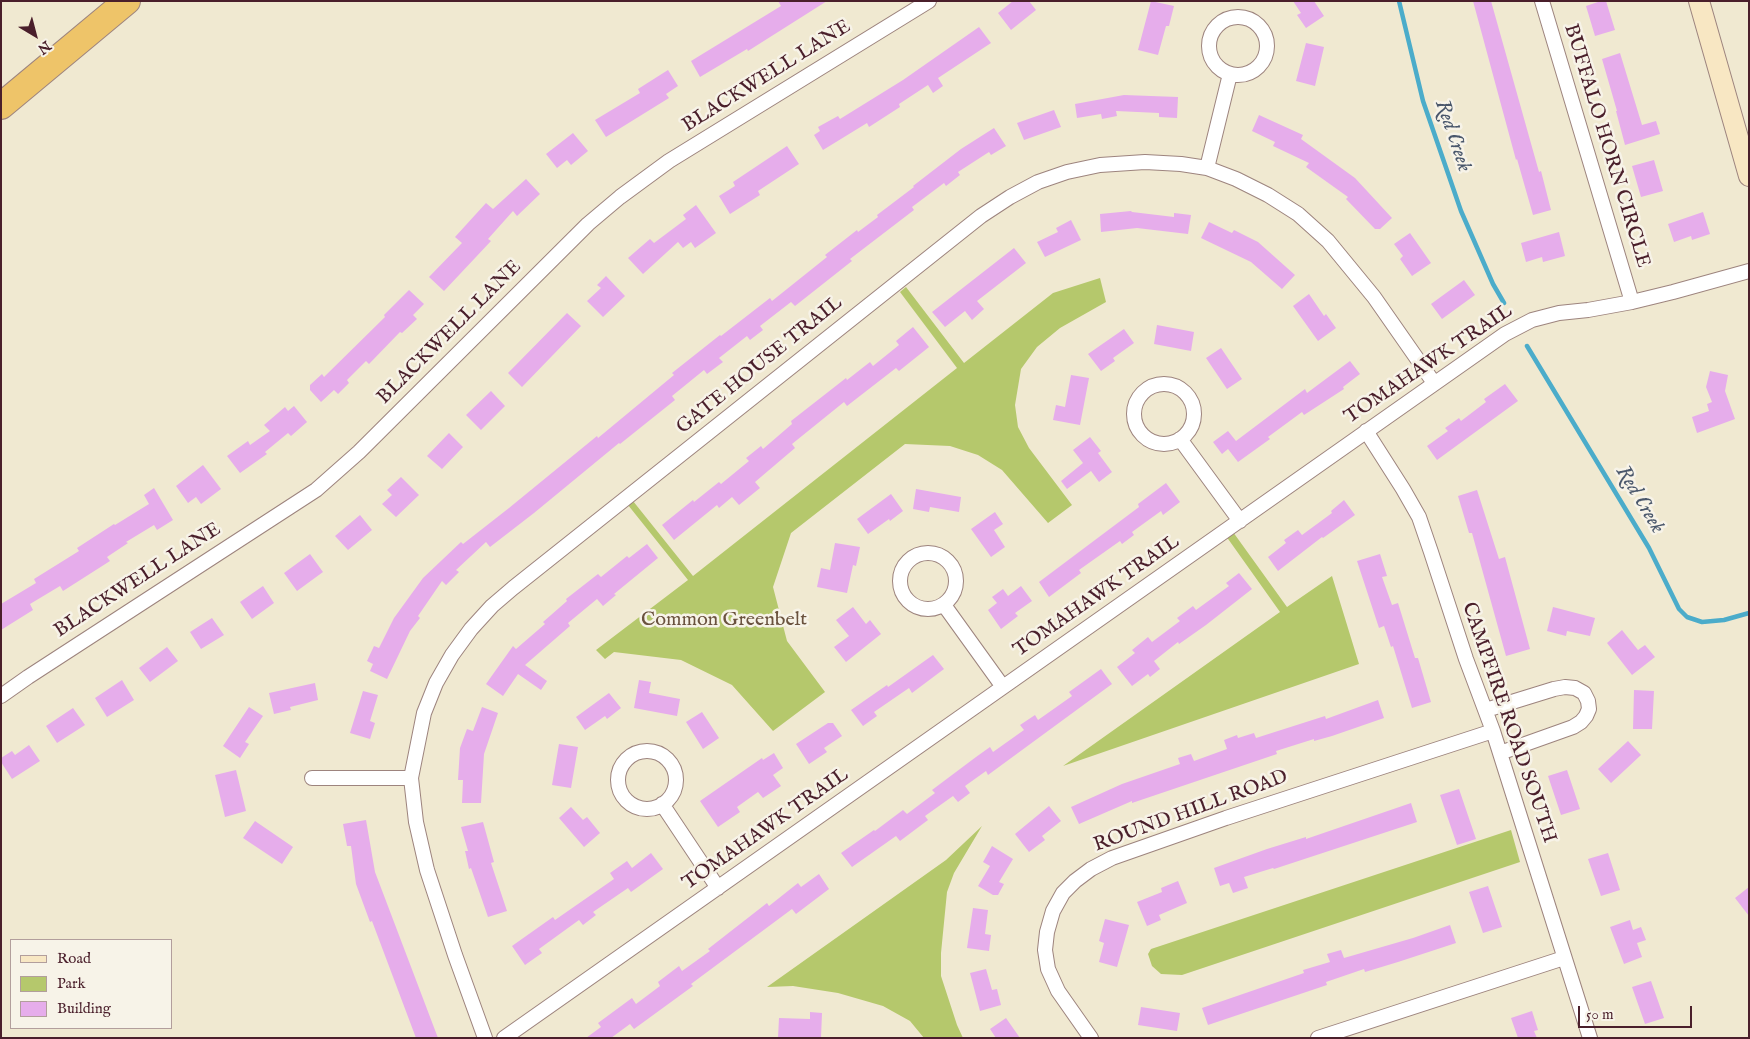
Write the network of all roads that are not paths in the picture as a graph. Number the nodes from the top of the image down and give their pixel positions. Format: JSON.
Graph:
{"nodes":[{"id":1,"x":127,"y":1,"type":"edge"},
{"id":2,"x":929,"y":1,"type":"edge"},
{"id":3,"x":1542,"y":1,"type":"edge"},
{"id":4,"x":1699,"y":1,"type":"edge"},
{"id":5,"x":1230,"y":74,"type":"junction"},
{"id":6,"x":1,"y":106,"type":"edge"},
{"id":7,"x":1207,"y":168,"type":"junction"},
{"id":8,"x":1749,"y":176,"type":"edge"},
{"id":9,"x":1749,"y":271,"type":"edge"},
{"id":10,"x":1632,"y":302,"type":"junction"},
{"id":11,"x":1434,"y":383,"type":"junction"},
{"id":12,"x":1366,"y":431,"type":"junction"},
{"id":13,"x":1180,"y":439,"type":"junction"},
{"id":14,"x":1240,"y":521,"type":"junction"},
{"id":15,"x":944,"y":605,"type":"junction"},
{"id":16,"x":1003,"y":688,"type":"junction"},
{"id":17,"x":1,"y":696,"type":"edge"},
{"id":18,"x":1486,"y":710,"type":"junction"},
{"id":19,"x":1493,"y":731,"type":"junction"},
{"id":20,"x":1500,"y":753,"type":"junction"},
{"id":21,"x":312,"y":778,"type":"dead end"},
{"id":22,"x":411,"y":778,"type":"junction"},
{"id":23,"x":662,"y":804,"type":"junction"},
{"id":24,"x":718,"y":888,"type":"junction"},
{"id":25,"x":1564,"y":958,"type":"junction"},
{"id":26,"x":485,"y":1038,"type":"edge"},
{"id":27,"x":504,"y":1038,"type":"edge"},
{"id":28,"x":1091,"y":1038,"type":"edge"},
{"id":29,"x":1318,"y":1038,"type":"edge"},
{"id":30,"x":1590,"y":1038,"type":"edge"}],
"edges":[{"from":1,"to":6,"type":"highway"},
{"from":2,"to":17,"type":"street","name":"BLACKWELL LANE"},
{"from":3,"to":10,"type":"street","name":"BUFFALO HORN CIRCLE"},
{"from":4,"to":8,"type":"street"},
{"from":5,"to":5,"type":"street"},
{"from":5,"to":7,"type":"street"},
{"from":7,"to":11,"type":"street","name":"GATE HOUSE TRAIL"},
{"from":7,"to":22,"type":"street","name":"GATE HOUSE TRAIL"},
{"from":9,"to":10,"type":"street","name":"TOMAHAWK TRAIL"},
{"from":10,"to":11,"type":"street","name":"TOMAHAWK TRAIL"},
{"from":11,"to":12,"type":"street","name":"TOMAHAWK TRAIL"},
{"from":12,"to":14,"type":"street","name":"TOMAHAWK TRAIL"},
{"from":12,"to":18,"type":"street","name":"CAMPFIRE ROAD SOUTH"},
{"from":13,"to":13,"type":"street"},
{"from":13,"to":14,"type":"street"},
{"from":14,"to":16,"type":"street","name":"TOMAHAWK TRAIL"},
{"from":15,"to":15,"type":"street"},
{"from":15,"to":16,"type":"street"},
{"from":16,"to":24,"type":"street","name":"TOMAHAWK TRAIL"},
{"from":18,"to":19,"type":"street","name":"CAMPFIRE ROAD SOUTH"},
{"from":18,"to":20,"type":"street"},
{"from":19,"to":20,"type":"street","name":"CAMPFIRE ROAD SOUTH"},
{"from":19,"to":28,"type":"street","name":"ROUND HILL ROAD"},
{"from":20,"to":25,"type":"street","name":"CAMPFIRE ROAD SOUTH"},
{"from":21,"to":22,"type":"street"},
{"from":22,"to":26,"type":"street","name":"GATE HOUSE TRAIL"},
{"from":23,"to":23,"type":"street"},
{"from":23,"to":24,"type":"street"},
{"from":24,"to":27,"type":"street","name":"TOMAHAWK TRAIL"},
{"from":25,"to":29,"type":"street"},
{"from":25,"to":30,"type":"street","name":"CAMPFIRE ROAD SOUTH"}]}
